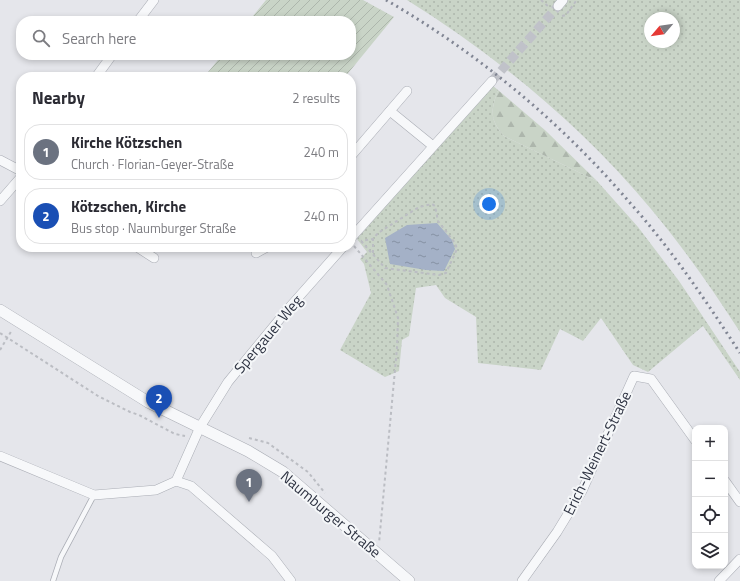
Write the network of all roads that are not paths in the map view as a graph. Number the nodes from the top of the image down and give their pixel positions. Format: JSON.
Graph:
{"nodes":[{"id":1,"x":154,"y":0,"type":"edge"},
{"id":2,"x":142,"y":16,"type":"edge"},
{"id":3,"x":108,"y":60,"type":"edge"},
{"id":4,"x":100,"y":72,"type":"edge"},
{"id":5,"x":492,"y":81,"type":"tunnel mouth"},
{"id":6,"x":407,"y":90,"type":"dead end"},
{"id":7,"x":390,"y":111,"type":"junction"},
{"id":8,"x":433,"y":146,"type":"junction"},
{"id":9,"x":356,"y":150,"type":"edge"},
{"id":10,"x":0,"y":160,"type":"edge"},
{"id":11,"x":16,"y":168,"type":"edge"},
{"id":12,"x":16,"y":183,"type":"edge"},
{"id":13,"x":0,"y":202,"type":"edge"},
{"id":14,"x":356,"y":233,"type":"edge"},
{"id":15,"x":145,"y":252,"type":"edge"},
{"id":16,"x":339,"y":252,"type":"edge"},
{"id":17,"x":154,"y":258,"type":"dead end"},
{"id":18,"x":0,"y":310,"type":"edge"},
{"id":19,"x":200,"y":427,"type":"junction"},
{"id":20,"x":692,"y":436,"type":"edge"},
{"id":21,"x":0,"y":456,"type":"edge"},
{"id":22,"x":176,"y":481,"type":"junction"},
{"id":23,"x":728,"y":485,"type":"edge"},
{"id":24,"x":94,"y":495,"type":"junction"},
{"id":25,"x":740,"y":502,"type":"edge"},
{"id":26,"x":740,"y":559,"type":"edge"},
{"id":27,"x":53,"y":581,"type":"edge"},
{"id":28,"x":291,"y":581,"type":"edge"},
{"id":29,"x":409,"y":581,"type":"edge"},
{"id":30,"x":522,"y":581,"type":"edge"},
{"id":31,"x":719,"y":581,"type":"edge"}],
"edges":[{"from":1,"to":2,"type":"street"},
{"from":3,"to":4,"type":"street"},
{"from":5,"to":8,"type":"street"},
{"from":6,"to":7,"type":"street"},
{"from":7,"to":8,"type":"street"},
{"from":7,"to":9,"type":"street"},
{"from":8,"to":14,"type":"street"},
{"from":10,"to":11,"type":"street"},
{"from":12,"to":13,"type":"street"},
{"from":15,"to":17,"type":"street"},
{"from":16,"to":19,"type":"street","name":"Spergauer Weg"},
{"from":18,"to":19,"type":"street","name":"Naumburger Straße"},
{"from":19,"to":22,"type":"street","name":"Spergauer Weg"},
{"from":19,"to":29,"type":"street","name":"Naumburger Straße"},
{"from":20,"to":30,"type":"street","name":"Erich-Weinert-Straße"},
{"from":21,"to":24,"type":"street"},
{"from":22,"to":24,"type":"street"},
{"from":22,"to":28,"type":"street"},
{"from":23,"to":25,"type":"street"},
{"from":24,"to":27,"type":"lane"},
{"from":26,"to":31,"type":"street"}]}
